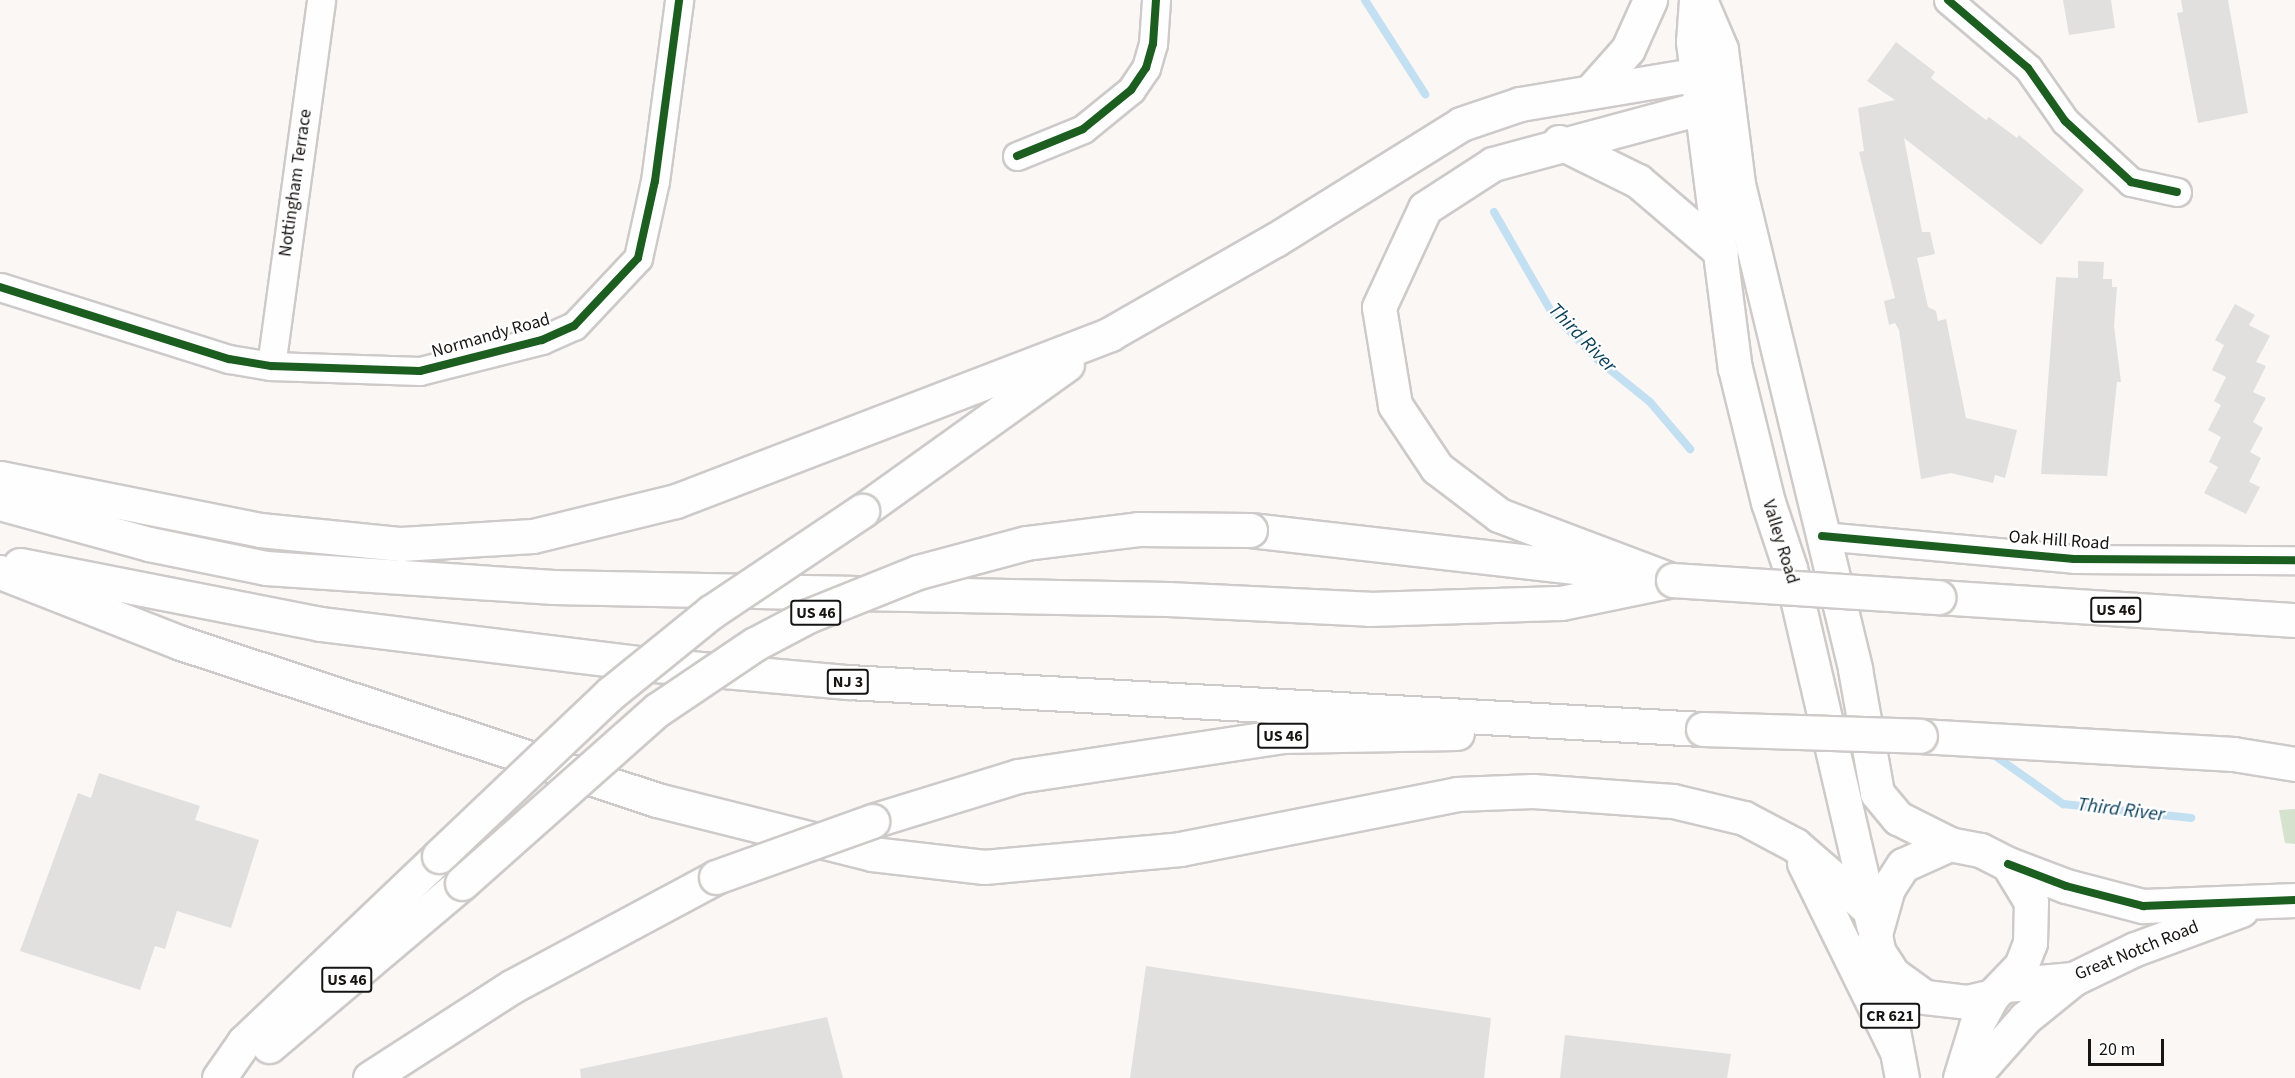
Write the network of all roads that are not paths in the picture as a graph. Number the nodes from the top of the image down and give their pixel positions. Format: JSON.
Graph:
{"nodes":[{"id":1,"x":321,"y":0,"type":"edge"},
{"id":2,"x":679,"y":0,"type":"edge"},
{"id":3,"x":1156,"y":0,"type":"edge"},
{"id":4,"x":1650,"y":0,"type":"edge"},
{"id":5,"x":1698,"y":0,"type":"edge"},
{"id":6,"x":1948,"y":0,"type":"edge"},
{"id":7,"x":1713,"y":88,"type":"junction"},
{"id":8,"x":1590,"y":92,"type":"junction"},
{"id":9,"x":1559,"y":142,"type":"junction"},
{"id":10,"x":1017,"y":156,"type":"dead end"},
{"id":11,"x":2177,"y":192,"type":"dead end"},
{"id":12,"x":1721,"y":252,"type":"junction"},
{"id":13,"x":0,"y":286,"type":"edge"},
{"id":14,"x":1110,"y":334,"type":"junction"},
{"id":15,"x":271,"y":366,"type":"junction"},
{"id":16,"x":0,"y":478,"type":"edge"},
{"id":17,"x":0,"y":502,"type":"edge"},
{"id":18,"x":1822,"y":536,"type":"junction"},
{"id":19,"x":2295,"y":560,"type":"edge"},
{"id":20,"x":0,"y":561,"type":"edge"},
{"id":21,"x":0,"y":572,"type":"edge"},
{"id":22,"x":1672,"y":580,"type":"junction"},
{"id":23,"x":2295,"y":620,"type":"edge"},
{"id":24,"x":1703,"y":729,"type":"junction"},
{"id":25,"x":2295,"y":744,"type":"edge"},
{"id":26,"x":2233,"y":754,"type":"junction"},
{"id":27,"x":2295,"y":764,"type":"edge"},
{"id":28,"x":1950,"y":844,"type":"junction"},
{"id":29,"x":1795,"y":845,"type":"junction"},
{"id":30,"x":2007,"y":864,"type":"junction"},
{"id":31,"x":2280,"y":901,"type":"edge"},
{"id":32,"x":1875,"y":932,"type":"junction"},
{"id":33,"x":2073,"y":979,"type":"junction"},
{"id":34,"x":1999,"y":990,"type":"junction"},
{"id":35,"x":1899,"y":1063,"type":"edge"},
{"id":36,"x":219,"y":1078,"type":"edge"},
{"id":37,"x":233,"y":1078,"type":"edge"},
{"id":38,"x":370,"y":1078,"type":"edge"},
{"id":39,"x":1960,"y":1078,"type":"edge"},
{"id":40,"x":1972,"y":1078,"type":"edge"}],
"edges":[{"from":1,"to":15,"type":"street","name":"Nottingham Terrace"},
{"from":2,"to":15,"type":"street","name":"Normandy Road"},
{"from":3,"to":10,"type":"street"},
{"from":4,"to":8,"type":"main road"},
{"from":5,"to":7,"type":"main road","name":"Valley Road","number":"CR 621"},
{"from":6,"to":11,"type":"street"},
{"from":7,"to":8,"type":"main road"},
{"from":7,"to":9,"type":"main road"},
{"from":7,"to":12,"type":"main road","name":"Valley Road","number":"CR 621"},
{"from":7,"to":18,"type":"main road","name":"Valley Road","number":"CR 621"},
{"from":8,"to":14,"type":"main road"},
{"from":9,"to":12,"type":"main road"},
{"from":9,"to":22,"type":"main road"},
{"from":12,"to":32,"type":"main road","name":"Valley Road","number":"CR 621"},
{"from":13,"to":15,"type":"street","name":"Normandy Road"},
{"from":14,"to":16,"type":"main road"},
{"from":14,"to":36,"type":"main road","bridge":true},
{"from":17,"to":22,"type":"main road"},
{"from":18,"to":19,"type":"street","name":"Oak Hill Road"},
{"from":18,"to":28,"type":"main road","name":"Valley Road","number":"CR 621"},
{"from":20,"to":24,"type":"main road","number":"NJ 3"},
{"from":21,"to":29,"type":"main road"},
{"from":22,"to":23,"type":"main road","number":"US 46","bridge":true},
{"from":22,"to":37,"type":"main road","number":"US 46","bridge":true},
{"from":24,"to":26,"type":"main road","number":"US 46","bridge":true},
{"from":24,"to":38,"type":"main road","number":"US 46","bridge":true},
{"from":25,"to":26,"type":"main road","number":"US 46"},
{"from":26,"to":27,"type":"main road"},
{"from":28,"to":30,"type":"main road"},
{"from":28,"to":32,"type":"main road"},
{"from":29,"to":32,"type":"main road"},
{"from":29,"to":35,"type":"main road"},
{"from":30,"to":31,"type":"main road","name":"Great Notch Road"},
{"from":30,"to":34,"type":"main road"},
{"from":31,"to":33,"type":"main road","name":"Great Notch Road"},
{"from":32,"to":34,"type":"main road"},
{"from":32,"to":35,"type":"main road","name":"Valley Road","number":"CR 621"},
{"from":33,"to":34,"type":"main road","name":"Great Notch Road"},
{"from":33,"to":40,"type":"main road"},
{"from":34,"to":39,"type":"main road"}]}
